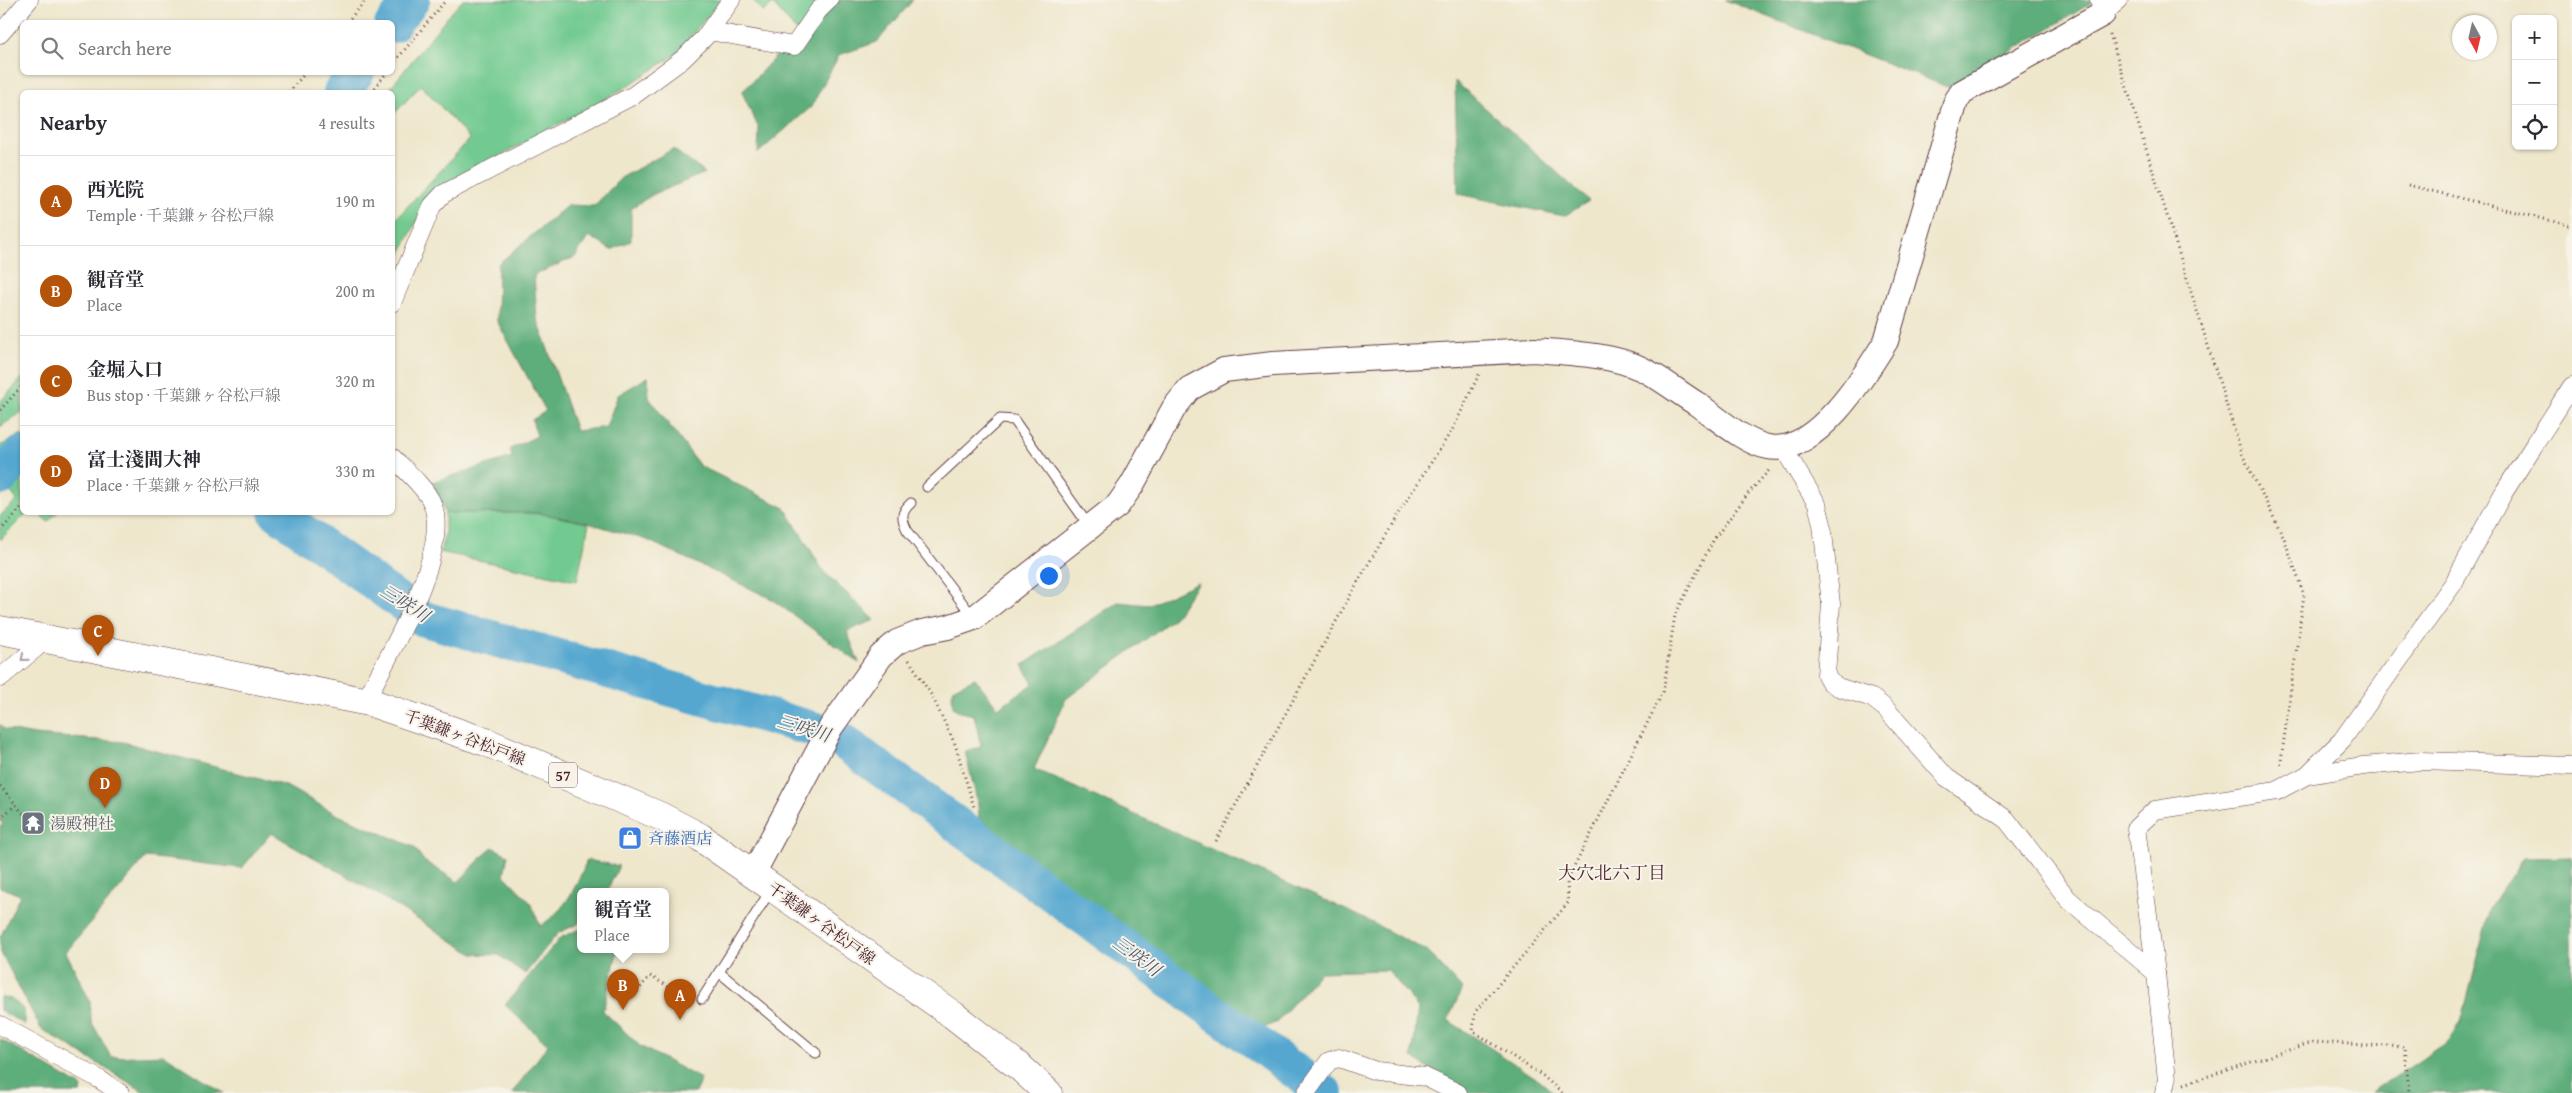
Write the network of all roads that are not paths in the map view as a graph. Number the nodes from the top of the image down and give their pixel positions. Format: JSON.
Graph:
{"nodes":[{"id":1,"x":29,"y":0,"type":"edge"},
{"id":2,"x":731,"y":0,"type":"edge"},
{"id":3,"x":830,"y":0,"type":"edge"},
{"id":4,"x":2107,"y":5,"type":"edge"},
{"id":5,"x":709,"y":31,"type":"junction"},
{"id":6,"x":0,"y":34,"type":"edge"},
{"id":7,"x":395,"y":295,"type":"edge"},
{"id":8,"x":2572,"y":386,"type":"edge"},
{"id":9,"x":1784,"y":449,"type":"junction"},
{"id":10,"x":395,"y":460,"type":"edge"},
{"id":11,"x":927,"y":488,"type":"dead end"},
{"id":12,"x":911,"y":503,"type":"dead end"},
{"id":13,"x":1090,"y":528,"type":"junction"},
{"id":14,"x":974,"y":618,"type":"junction"},
{"id":15,"x":0,"y":630,"type":"edge"},
{"id":16,"x":48,"y":638,"type":"junction"},
{"id":17,"x":0,"y":678,"type":"edge"},
{"id":18,"x":369,"y":702,"type":"junction"},
{"id":19,"x":2572,"y":766,"type":"edge"},
{"id":20,"x":2307,"y":775,"type":"junction"},
{"id":21,"x":760,"y":885,"type":"junction"},
{"id":22,"x":719,"y":972,"type":"junction"},
{"id":23,"x":2156,"y":973,"type":"junction"},
{"id":24,"x":702,"y":999,"type":"dead end"},
{"id":25,"x":0,"y":1025,"type":"edge"},
{"id":26,"x":816,"y":1053,"type":"dead end"},
{"id":27,"x":1310,"y":1087,"type":"edge"},
{"id":28,"x":2164,"y":1092,"type":"edge"},
{"id":29,"x":120,"y":1093,"type":"edge"},
{"id":30,"x":1048,"y":1093,"type":"edge"},
{"id":31,"x":1458,"y":1093,"type":"edge"}],
"edges":[{"from":1,"to":6,"type":"street"},
{"from":2,"to":5,"type":"street"},
{"from":3,"to":5,"type":"street"},
{"from":4,"to":9,"type":"street"},
{"from":5,"to":7,"type":"street"},
{"from":8,"to":20,"type":"street"},
{"from":9,"to":13,"type":"street"},
{"from":9,"to":23,"type":"street"},
{"from":10,"to":18,"type":"street"},
{"from":11,"to":13,"type":"lane"},
{"from":12,"to":14,"type":"lane"},
{"from":13,"to":14,"type":"street"},
{"from":14,"to":21,"type":"street"},
{"from":15,"to":16,"type":"main road","name":"千葉鎌ヶ谷松戸線","number":"57"},
{"from":16,"to":17,"type":"street","one_way":true},
{"from":16,"to":18,"type":"main road","name":"千葉鎌ヶ谷松戸線","number":"57"},
{"from":18,"to":21,"type":"main road","name":"千葉鎌ヶ谷松戸線","number":"57"},
{"from":19,"to":20,"type":"street"},
{"from":20,"to":23,"type":"street"},
{"from":21,"to":22,"type":"lane"},
{"from":21,"to":30,"type":"main road","name":"千葉鎌ヶ谷松戸線","number":"57"},
{"from":22,"to":24,"type":"lane"},
{"from":22,"to":26,"type":"lane"},
{"from":23,"to":28,"type":"street"},
{"from":25,"to":29,"type":"street"},
{"from":27,"to":31,"type":"street"}]}
